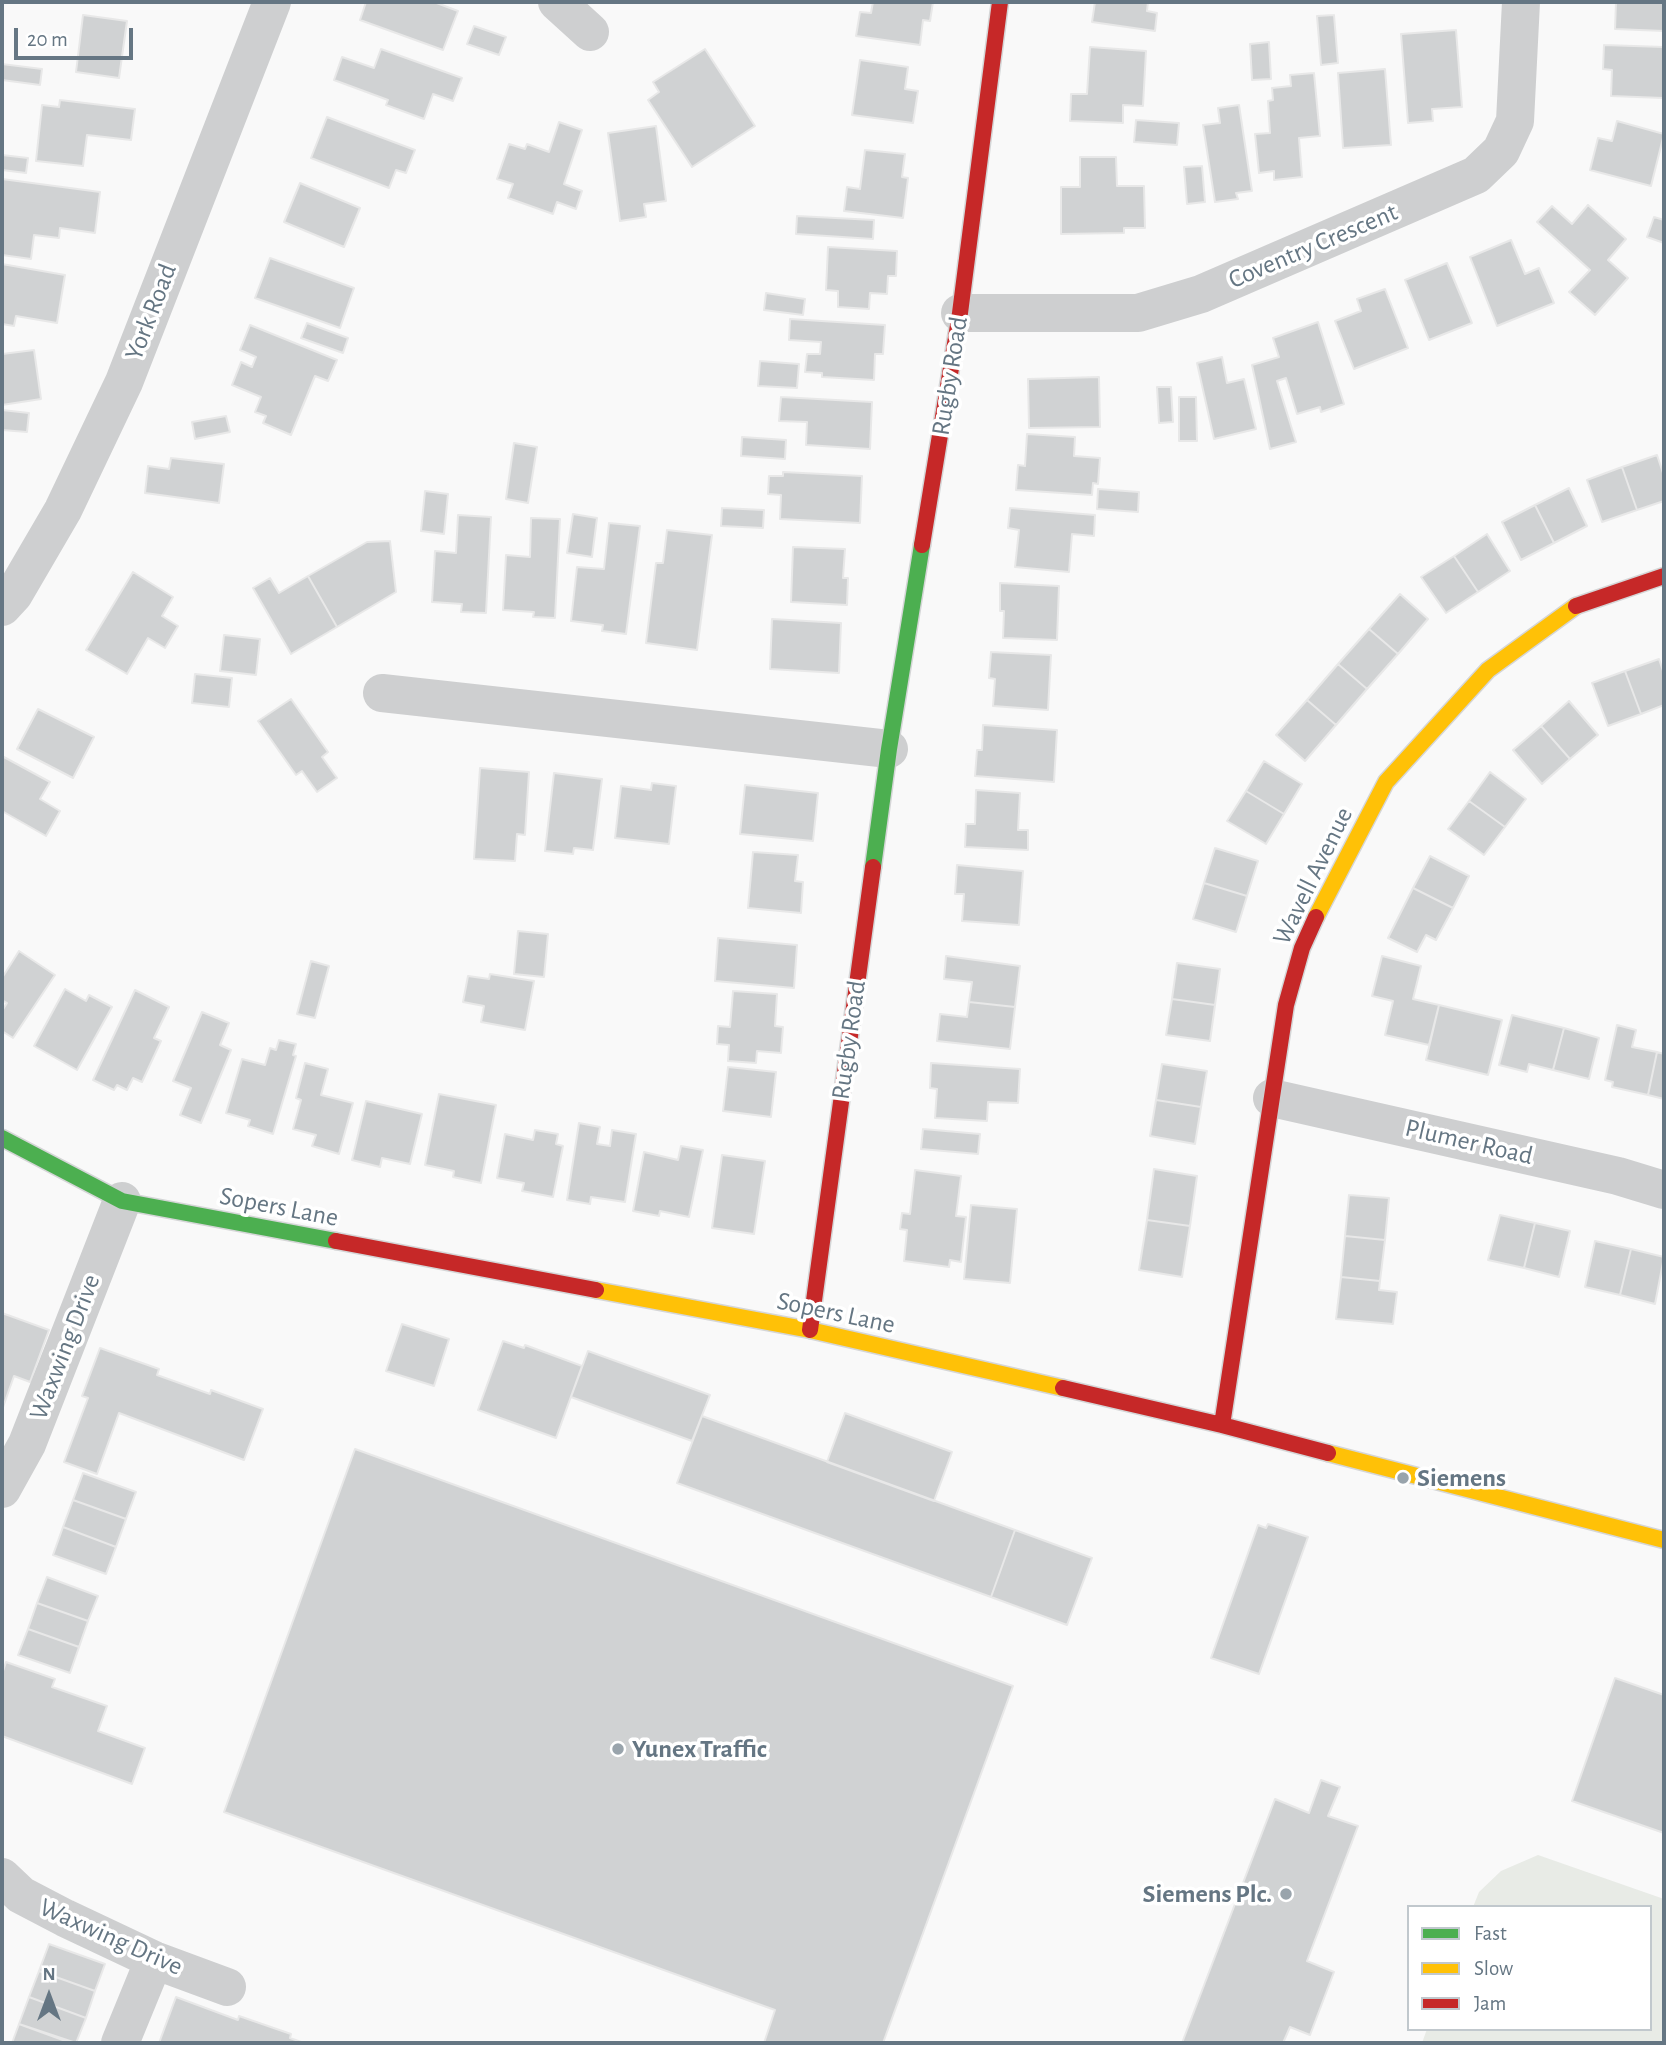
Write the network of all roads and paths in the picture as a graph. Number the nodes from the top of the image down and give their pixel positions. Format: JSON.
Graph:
{"nodes":[{"id":1,"x":272,"y":2,"type":"edge"},
{"id":2,"x":557,"y":2,"type":"edge"},
{"id":3,"x":1000,"y":2,"type":"edge"},
{"id":4,"x":1521,"y":2,"type":"edge"},
{"id":5,"x":590,"y":32,"type":"dead end"},
{"id":6,"x":960,"y":313,"type":"junction"},
{"id":7,"x":1664,"y":576,"type":"edge"},
{"id":8,"x":2,"y":607,"type":"edge"},
{"id":9,"x":382,"y":693,"type":"dead end"},
{"id":10,"x":889,"y":749,"type":"junction"},
{"id":11,"x":1272,"y":1098,"type":"junction"},
{"id":12,"x":2,"y":1138,"type":"edge"},
{"id":13,"x":1664,"y":1190,"type":"edge"},
{"id":14,"x":122,"y":1201,"type":"junction"},
{"id":15,"x":810,"y":1330,"type":"junction"},
{"id":16,"x":1222,"y":1425,"type":"junction"},
{"id":17,"x":2,"y":1489,"type":"edge"},
{"id":18,"x":1664,"y":1540,"type":"edge"},
{"id":19,"x":2,"y":1877,"type":"edge"},
{"id":20,"x":154,"y":1960,"type":"junction"},
{"id":21,"x":227,"y":1987,"type":"dead end"},
{"id":22,"x":120,"y":2043,"type":"edge"}],
"edges":[{"from":1,"to":8,"type":"street","name":"York Road"},
{"from":2,"to":5,"type":"street"},
{"from":3,"to":6,"type":"street","name":"Rugby Road"},
{"from":4,"to":6,"type":"street","name":"Coventry Crescent"},
{"from":6,"to":10,"type":"street","name":"Rugby Road"},
{"from":7,"to":11,"type":"street","name":"Wavell Avenue"},
{"from":9,"to":10,"type":"street"},
{"from":10,"to":15,"type":"street","name":"Rugby Road"},
{"from":11,"to":13,"type":"street","name":"Plumer Road"},
{"from":11,"to":16,"type":"street","name":"Wavell Avenue"},
{"from":12,"to":14,"type":"street","name":"Sopers Lane"},
{"from":14,"to":15,"type":"street","name":"Sopers Lane"},
{"from":14,"to":17,"type":"street","name":"Waxwing Drive"},
{"from":15,"to":16,"type":"street","name":"Sopers Lane"},
{"from":16,"to":18,"type":"street","name":"Sopers Lane"},
{"from":19,"to":20,"type":"street","name":"Waxwing Drive"},
{"from":20,"to":21,"type":"street","name":"Waxwing Drive"},
{"from":20,"to":22,"type":"street"}]}
